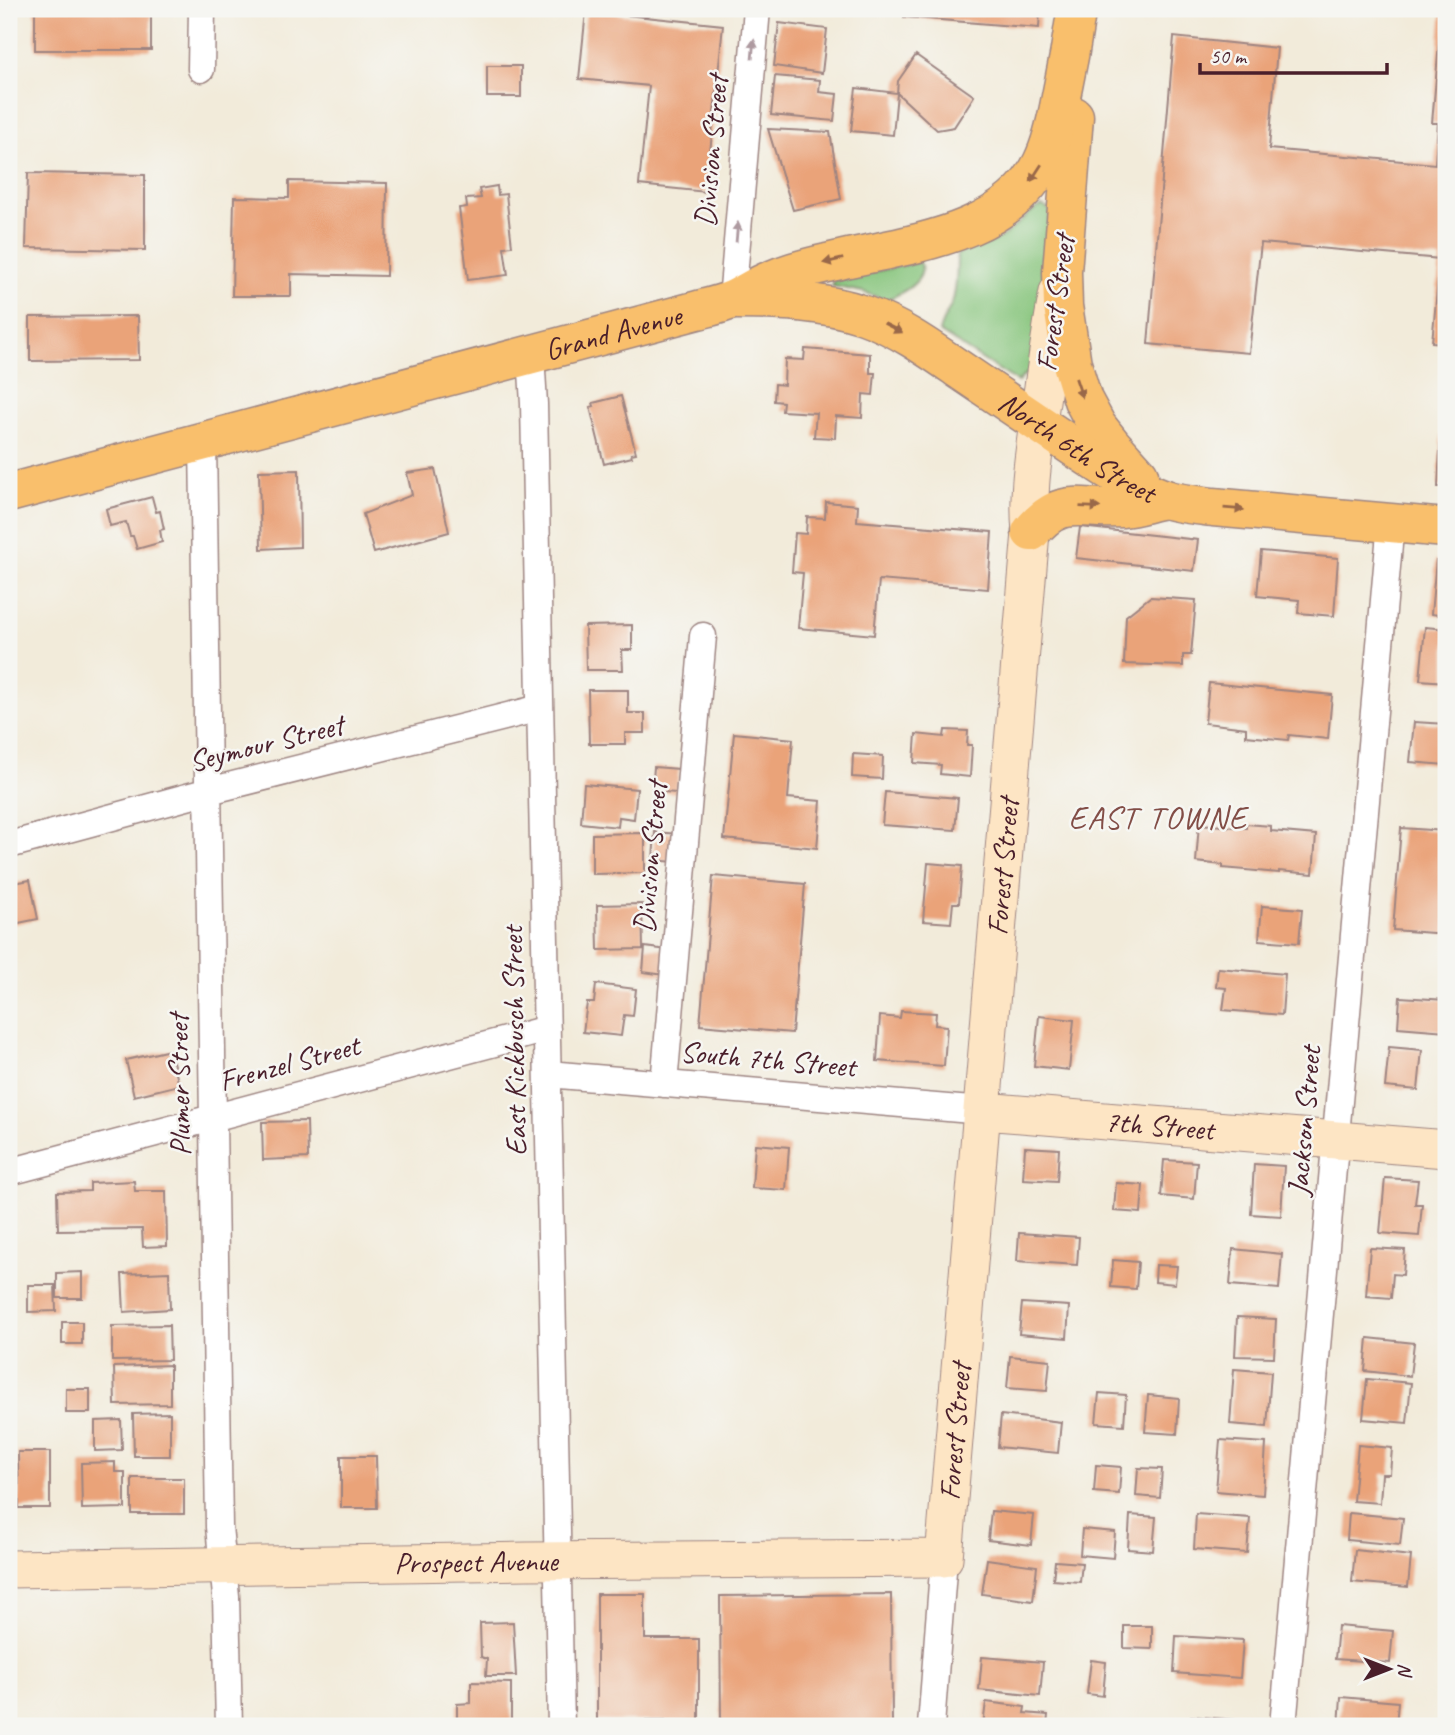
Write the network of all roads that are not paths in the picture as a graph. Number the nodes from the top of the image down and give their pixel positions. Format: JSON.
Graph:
{"nodes":[{"id":1,"x":202,"y":9,"type":"edge"},
{"id":2,"x":757,"y":9,"type":"edge"},
{"id":3,"x":1076,"y":11,"type":"edge"},
{"id":4,"x":201,"y":69,"type":"dead end"},
{"id":5,"x":1062,"y":272,"type":"junction"},
{"id":6,"x":732,"y":300,"type":"junction"},
{"id":7,"x":531,"y":354,"type":"junction"},
{"id":8,"x":1038,"y":424,"type":"junction"},
{"id":9,"x":203,"y":442,"type":"junction"},
{"id":10,"x":9,"y":493,"type":"edge"},
{"id":11,"x":1166,"y":499,"type":"junction"},
{"id":12,"x":1391,"y":522,"type":"junction"},
{"id":13,"x":1446,"y":527,"type":"edge"},
{"id":14,"x":1031,"y":532,"type":"junction"},
{"id":15,"x":703,"y":636,"type":"dead end"},
{"id":16,"x":540,"y":708,"type":"junction"},
{"id":17,"x":209,"y":791,"type":"junction"},
{"id":18,"x":9,"y":845,"type":"edge"},
{"id":19,"x":547,"y":1029,"type":"junction"},
{"id":20,"x":548,"y":1074,"type":"junction"},
{"id":21,"x":664,"y":1084,"type":"junction"},
{"id":22,"x":983,"y":1111,"type":"junction"},
{"id":23,"x":212,"y":1118,"type":"junction"},
{"id":24,"x":1336,"y":1139,"type":"junction"},
{"id":25,"x":1446,"y":1149,"type":"edge"},
{"id":26,"x":9,"y":1172,"type":"edge"},
{"id":27,"x":944,"y":1558,"type":"junction"},
{"id":28,"x":557,"y":1561,"type":"junction"},
{"id":29,"x":222,"y":1565,"type":"junction"},
{"id":30,"x":9,"y":1569,"type":"edge"},
{"id":31,"x":229,"y":1726,"type":"edge"},
{"id":32,"x":561,"y":1726,"type":"edge"},
{"id":33,"x":931,"y":1726,"type":"edge"},
{"id":34,"x":1283,"y":1726,"type":"edge"}],
"edges":[{"from":1,"to":4,"type":"street"},
{"from":6,"to":2,"type":"street","name":"Division Street","one_way":true},
{"from":3,"to":5,"type":"main road","name":"Forest Street"},
{"from":3,"to":6,"type":"main road","name":"Grand Avenue","one_way":true},
{"from":5,"to":8,"type":"street","name":"Forest Street"},
{"from":5,"to":11,"type":"main road","one_way":true},
{"from":6,"to":7,"type":"main road","name":"Grand Avenue"},
{"from":6,"to":8,"type":"main road","name":"North 6th Street","one_way":true},
{"from":7,"to":9,"type":"main road","name":"Grand Avenue"},
{"from":7,"to":16,"type":"street","name":"East Kickbusch Street"},
{"from":8,"to":11,"type":"main road","name":"North 6th Street"},
{"from":8,"to":14,"type":"street","name":"Forest Street"},
{"from":9,"to":10,"type":"main road","name":"Grand Avenue"},
{"from":9,"to":17,"type":"street","name":"Plumer Street"},
{"from":11,"to":12,"type":"main road","name":"North 6th Street","one_way":true},
{"from":14,"to":11,"type":"main road","one_way":true},
{"from":12,"to":13,"type":"main road","name":"North 6th Street"},
{"from":12,"to":24,"type":"street","name":"Jackson Street"},
{"from":14,"to":22,"type":"street","name":"Forest Street"},
{"from":15,"to":21,"type":"street","name":"Division Street"},
{"from":16,"to":17,"type":"street","name":"Seymour Street"},
{"from":16,"to":19,"type":"street","name":"East Kickbusch Street"},
{"from":17,"to":18,"type":"street","name":"Seymour Street"},
{"from":17,"to":23,"type":"street","name":"Plumer Street"},
{"from":19,"to":20,"type":"street","name":"East Kickbusch Street"},
{"from":19,"to":23,"type":"street","name":"Frenzel Street"},
{"from":20,"to":21,"type":"street","name":"South 7th Street"},
{"from":20,"to":28,"type":"street","name":"East Kickbusch Street"},
{"from":21,"to":22,"type":"street","name":"South 7th Street"},
{"from":22,"to":24,"type":"street","name":"7th Street"},
{"from":22,"to":27,"type":"street","name":"Forest Street"},
{"from":23,"to":26,"type":"street","name":"Frenzel Street"},
{"from":23,"to":29,"type":"street","name":"Plumer Street"},
{"from":24,"to":25,"type":"street","name":"7th Street"},
{"from":24,"to":34,"type":"street","name":"Jackson Street"},
{"from":27,"to":28,"type":"street","name":"Prospect Avenue"},
{"from":27,"to":33,"type":"street","name":"Forest Street"},
{"from":28,"to":29,"type":"street","name":"Prospect Avenue"},
{"from":28,"to":32,"type":"street","name":"East Kickbusch Street"},
{"from":29,"to":30,"type":"street","name":"Prospect Avenue"},
{"from":29,"to":31,"type":"street","name":"Plumer Street"}]}
